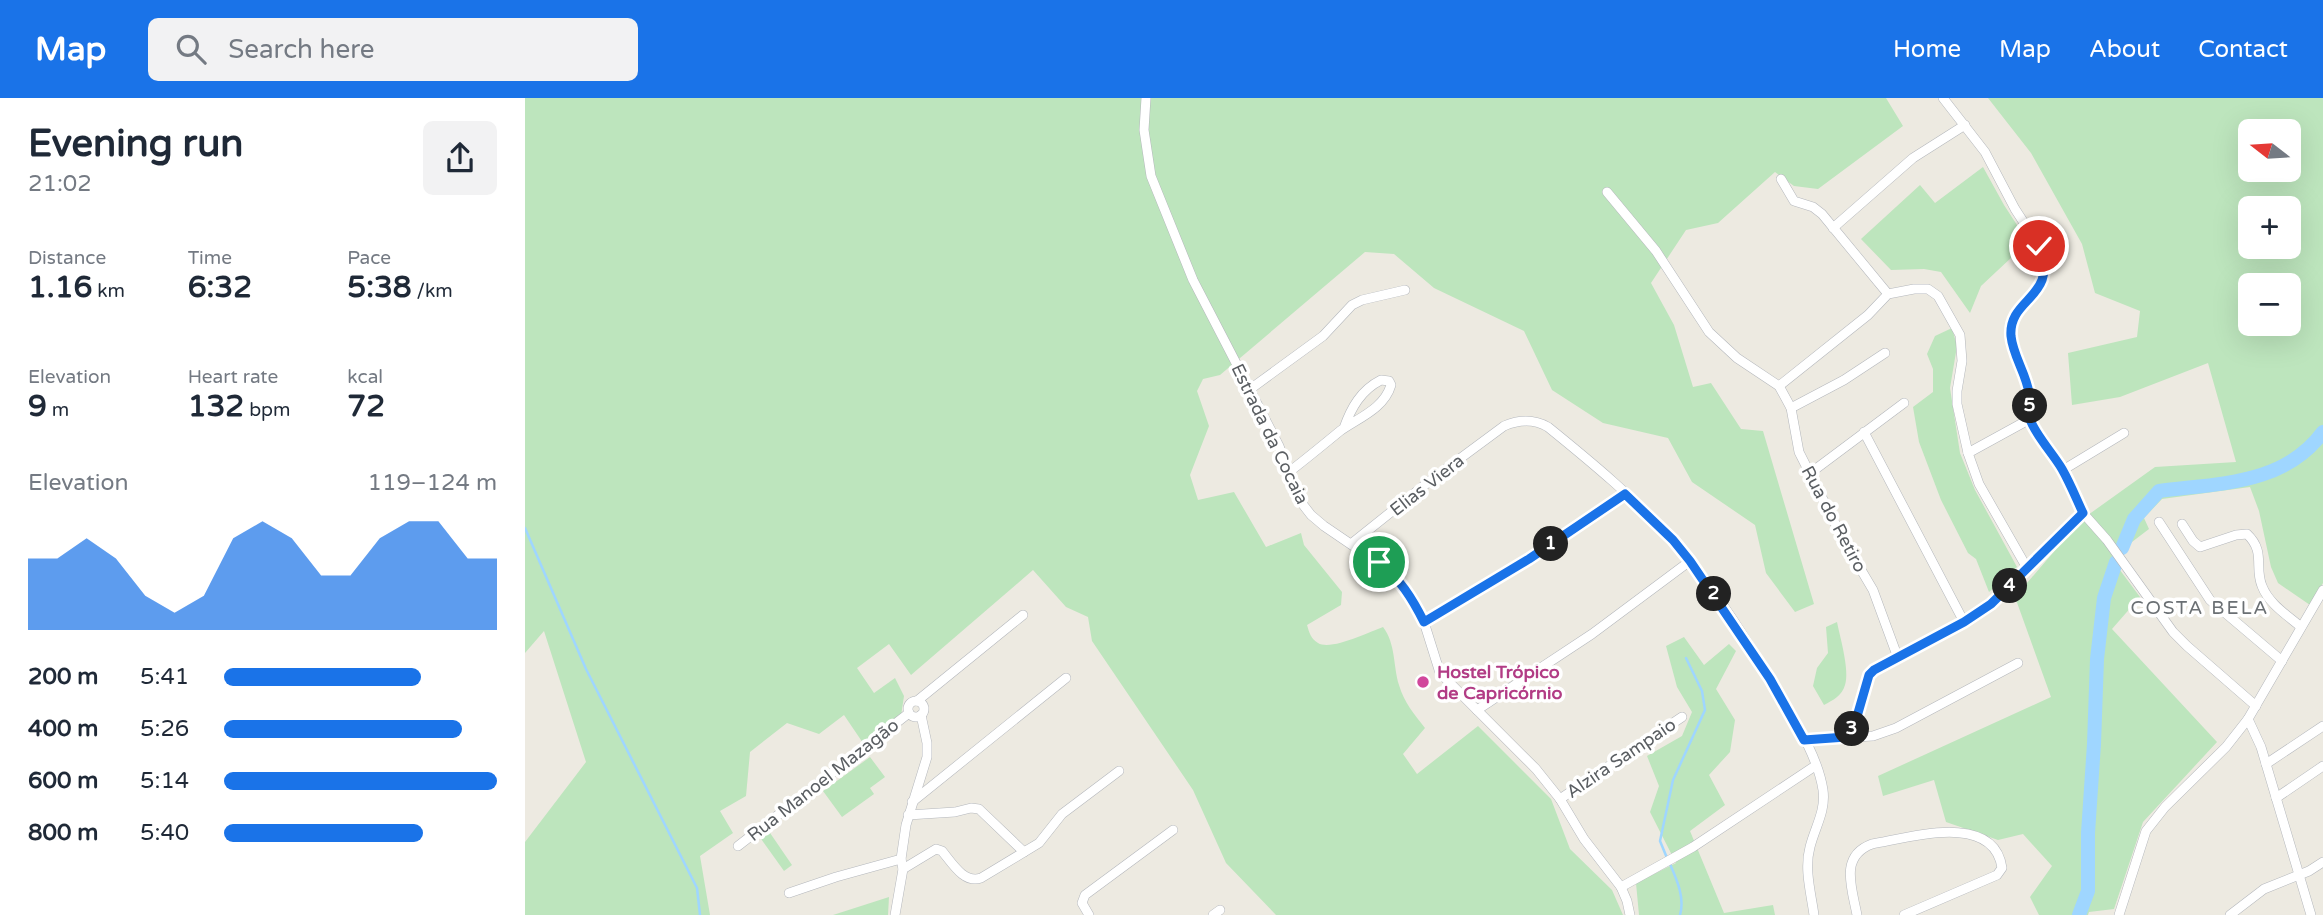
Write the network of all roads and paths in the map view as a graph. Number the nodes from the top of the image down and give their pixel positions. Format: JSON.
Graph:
{"nodes":[{"id":1,"x":1146,"y":98,"type":"edge"},
{"id":2,"x":1943,"y":98,"type":"edge"},
{"id":3,"x":1965,"y":125,"type":"junction"},
{"id":4,"x":1781,"y":179,"type":"dead end"},
{"id":5,"x":1607,"y":192,"type":"dead end"},
{"id":6,"x":1833,"y":228,"type":"junction"},
{"id":7,"x":1405,"y":290,"type":"dead end"},
{"id":8,"x":1888,"y":294,"type":"junction"},
{"id":9,"x":1885,"y":353,"type":"dead end"},
{"id":10,"x":1779,"y":386,"type":"junction"},
{"id":11,"x":1249,"y":390,"type":"junction"},
{"id":12,"x":1904,"y":403,"type":"dead end"},
{"id":13,"x":1790,"y":408,"type":"junction"},
{"id":14,"x":2030,"y":419,"type":"junction"},
{"id":15,"x":1344,"y":428,"type":"junction"},
{"id":16,"x":1864,"y":432,"type":"junction"},
{"id":17,"x":2125,"y":433,"type":"dead end"},
{"id":18,"x":1968,"y":453,"type":"junction"},
{"id":19,"x":2063,"y":470,"type":"junction"},
{"id":20,"x":1289,"y":472,"type":"junction"},
{"id":21,"x":1809,"y":474,"type":"junction"},
{"id":22,"x":1625,"y":494,"type":"junction"},
{"id":23,"x":2083,"y":513,"type":"junction"},
{"id":24,"x":2159,"y":522,"type":"dead end"},
{"id":25,"x":2182,"y":524,"type":"dead end"},
{"id":26,"x":1351,"y":544,"type":"junction"},
{"id":27,"x":1690,"y":561,"type":"junction"},
{"id":28,"x":2027,"y":568,"type":"junction"},
{"id":29,"x":2321,"y":597,"type":"edge"},
{"id":30,"x":1023,"y":615,"type":"dead end"},
{"id":31,"x":1424,"y":622,"type":"junction"},
{"id":32,"x":1964,"y":622,"type":"junction"},
{"id":33,"x":2301,"y":627,"type":"junction"},
{"id":34,"x":1898,"y":658,"type":"junction"},
{"id":35,"x":2282,"y":662,"type":"junction"},
{"id":36,"x":2018,"y":663,"type":"dead end"},
{"id":37,"x":1066,"y":678,"type":"dead end"},
{"id":38,"x":917,"y":701,"type":"junction"},
{"id":39,"x":2256,"y":706,"type":"junction"},
{"id":40,"x":1477,"y":710,"type":"junction"},
{"id":41,"x":909,"y":713,"type":"junction"},
{"id":42,"x":921,"y":715,"type":"junction"},
{"id":43,"x":1682,"y":718,"type":"dead end"},
{"id":44,"x":2248,"y":719,"type":"junction"},
{"id":45,"x":2323,"y":726,"type":"edge"},
{"id":46,"x":1846,"y":737,"type":"junction"},
{"id":47,"x":1804,"y":740,"type":"junction"},
{"id":48,"x":2266,"y":764,"type":"junction"},
{"id":49,"x":1815,"y":766,"type":"junction"},
{"id":50,"x":2323,"y":766,"type":"edge"},
{"id":51,"x":1119,"y":771,"type":"dead end"},
{"id":52,"x":2276,"y":798,"type":"junction"},
{"id":53,"x":1560,"y":799,"type":"junction"},
{"id":54,"x":911,"y":803,"type":"junction"},
{"id":55,"x":908,"y":814,"type":"junction"},
{"id":56,"x":1173,"y":830,"type":"dead end"},
{"id":57,"x":738,"y":846,"type":"dead end"},
{"id":58,"x":1024,"y":852,"type":"junction"},
{"id":59,"x":2323,"y":862,"type":"edge"},
{"id":60,"x":902,"y":864,"type":"junction"},
{"id":61,"x":2298,"y":874,"type":"junction"},
{"id":62,"x":1621,"y":887,"type":"junction"},
{"id":63,"x":789,"y":892,"type":"dead end"},
{"id":64,"x":895,"y":915,"type":"edge"},
{"id":65,"x":1089,"y":915,"type":"edge"},
{"id":66,"x":1630,"y":915,"type":"edge"},
{"id":67,"x":1814,"y":915,"type":"edge"},
{"id":68,"x":1857,"y":915,"type":"edge"},
{"id":69,"x":1904,"y":915,"type":"edge"},
{"id":70,"x":2119,"y":915,"type":"edge"},
{"id":71,"x":2230,"y":915,"type":"edge"},
{"id":72,"x":2311,"y":915,"type":"edge"}],
"edges":[{"from":1,"to":11,"type":"street","name":"Estrada da Cocaia"},
{"from":2,"to":3,"type":"street"},
{"from":3,"to":6,"type":"street"},
{"from":3,"to":14,"type":"street"},
{"from":4,"to":6,"type":"street"},
{"from":5,"to":10,"type":"street","name":"Rua do Retiro"},
{"from":6,"to":8,"type":"street"},
{"from":7,"to":11,"type":"street"},
{"from":8,"to":10,"type":"street"},
{"from":8,"to":18,"type":"street"},
{"from":9,"to":13,"type":"street"},
{"from":10,"to":13,"type":"street","name":"Rua do Retiro"},
{"from":11,"to":20,"type":"street","name":"Estrada da Cocaia"},
{"from":12,"to":16,"type":"street"},
{"from":13,"to":21,"type":"street","name":"Rua do Retiro"},
{"from":14,"to":18,"type":"street"},
{"from":14,"to":19,"type":"street"},
{"from":15,"to":15,"type":"street"},
{"from":15,"to":20,"type":"street"},
{"from":16,"to":21,"type":"street"},
{"from":16,"to":32,"type":"street"},
{"from":17,"to":19,"type":"street"},
{"from":18,"to":28,"type":"street"},
{"from":19,"to":23,"type":"street"},
{"from":20,"to":26,"type":"street","name":"Estrada da Cocaia"},
{"from":21,"to":34,"type":"street","name":"Rua do Retiro"},
{"from":22,"to":26,"type":"street"},
{"from":22,"to":27,"type":"street"},
{"from":22,"to":31,"type":"street"},
{"from":23,"to":28,"type":"street"},
{"from":23,"to":39,"type":"street"},
{"from":24,"to":35,"type":"street"},
{"from":25,"to":33,"type":"street"},
{"from":26,"to":31,"type":"street","name":"Estrada da Cocaia"},
{"from":27,"to":40,"type":"street"},
{"from":27,"to":47,"type":"street"},
{"from":28,"to":32,"type":"street"},
{"from":29,"to":33,"type":"street"},
{"from":30,"to":38,"type":"street"},
{"from":31,"to":40,"type":"street","name":"Estrada da Cocaia"},
{"from":32,"to":34,"type":"street"},
{"from":33,"to":35,"type":"street"},
{"from":34,"to":46,"type":"street"},
{"from":35,"to":39,"type":"street"},
{"from":36,"to":46,"type":"street"},
{"from":37,"to":54,"type":"street"},
{"from":38,"to":41,"type":"street"},
{"from":38,"to":42,"type":"street"},
{"from":39,"to":44,"type":"street"},
{"from":40,"to":53,"type":"street","name":"Estrada da Cocaia"},
{"from":41,"to":42,"type":"street"},
{"from":41,"to":57,"type":"street","name":"Rua Manoel Mazagão"},
{"from":42,"to":54,"type":"street"},
{"from":43,"to":53,"type":"street","name":"Alzira Sampaio"},
{"from":44,"to":48,"type":"street"},
{"from":44,"to":70,"type":"street"},
{"from":45,"to":48,"type":"street"},
{"from":46,"to":47,"type":"street"},
{"from":47,"to":49,"type":"street"},
{"from":48,"to":52,"type":"street"},
{"from":49,"to":62,"type":"street"},
{"from":49,"to":67,"type":"street"},
{"from":50,"to":52,"type":"street"},
{"from":51,"to":58,"type":"street"},
{"from":52,"to":61,"type":"street"},
{"from":53,"to":62,"type":"street","name":"Estrada da Cocaia"},
{"from":54,"to":55,"type":"street"},
{"from":55,"to":58,"type":"street"},
{"from":55,"to":60,"type":"street"},
{"from":56,"to":65,"type":"street"},
{"from":58,"to":60,"type":"street"},
{"from":59,"to":61,"type":"street"},
{"from":60,"to":63,"type":"street"},
{"from":60,"to":64,"type":"street"},
{"from":61,"to":71,"type":"street"},
{"from":61,"to":72,"type":"street"},
{"from":62,"to":66,"type":"street","name":"Estrada da Cocaia"},
{"from":68,"to":69,"type":"street"}]}
